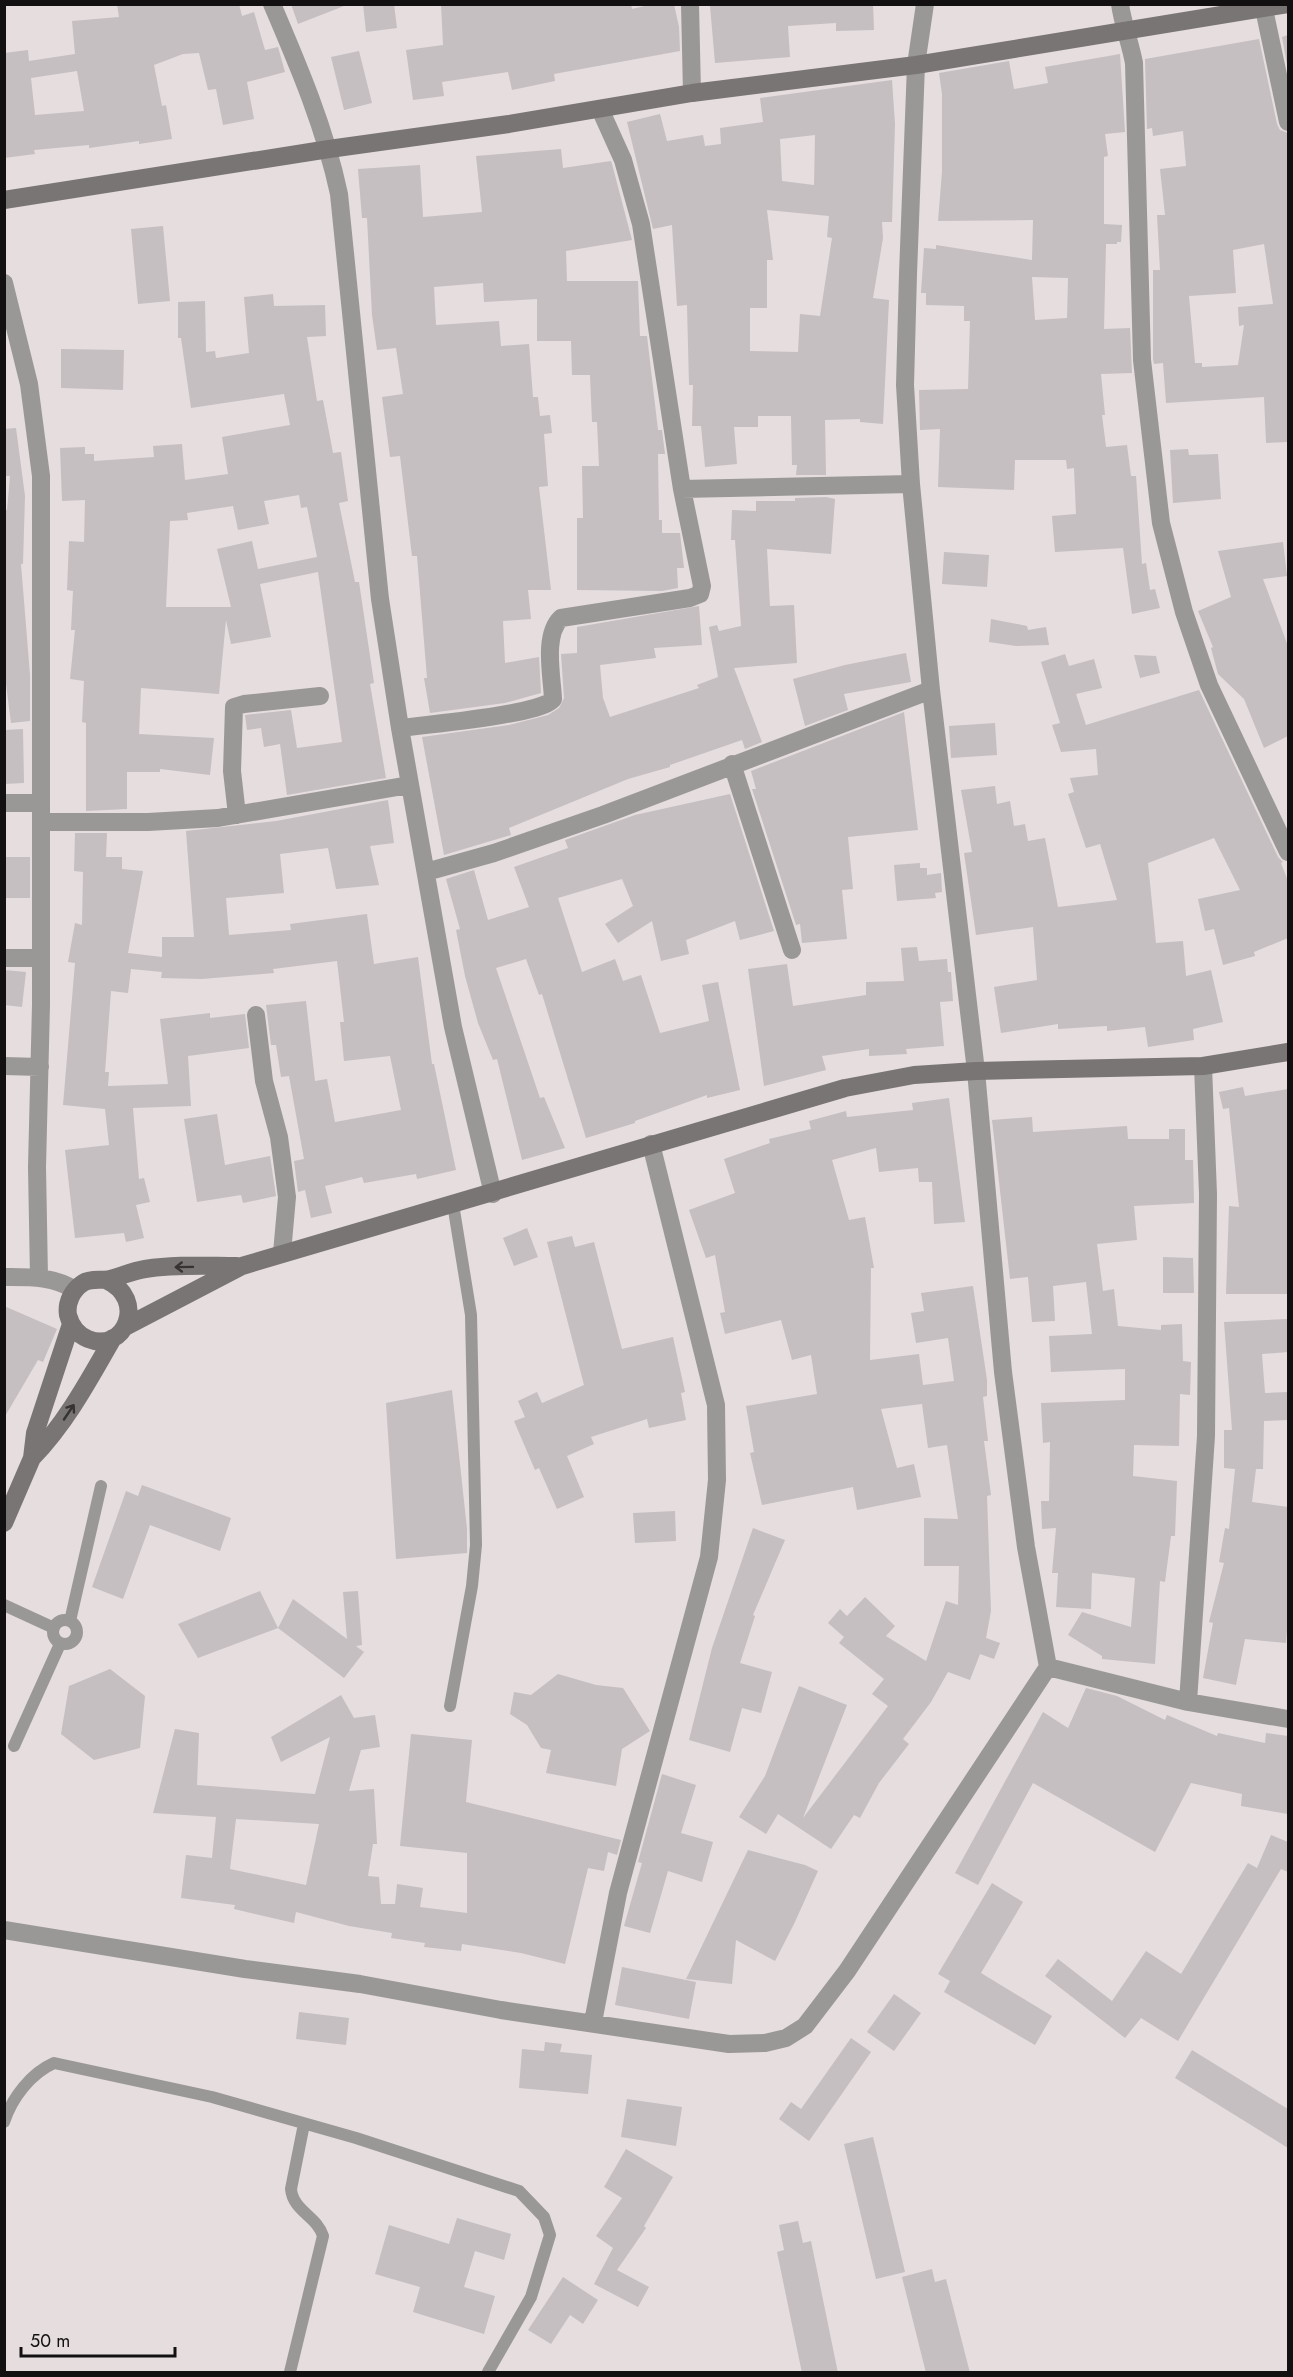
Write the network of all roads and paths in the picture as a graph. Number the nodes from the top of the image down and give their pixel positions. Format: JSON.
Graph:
{"nodes":[{"id":1,"x":272,"y":4,"type":"edge"},
{"id":2,"x":690,"y":4,"type":"edge"},
{"id":3,"x":926,"y":4,"type":"edge"},
{"id":4,"x":1120,"y":4,"type":"edge"},
{"id":5,"x":1288,"y":4,"type":"edge"},
{"id":6,"x":1264,"y":9,"type":"junction"},
{"id":7,"x":1123,"y":30,"type":"junction"},
{"id":8,"x":916,"y":66,"type":"junction"},
{"id":9,"x":692,"y":93,"type":"junction"},
{"id":10,"x":600,"y":109,"type":"junction"},
{"id":11,"x":1288,"y":122,"type":"edge"},
{"id":12,"x":329,"y":149,"type":"junction"},
{"id":13,"x":4,"y":200,"type":"edge"},
{"id":14,"x":4,"y":283,"type":"edge"},
{"id":15,"x":911,"y":484,"type":"junction"},
{"id":16,"x":682,"y":489,"type":"junction"},
{"id":17,"x":931,"y":690,"type":"junction"},
{"id":18,"x":320,"y":696,"type":"dead end"},
{"id":19,"x":400,"y":728,"type":"junction"},
{"id":20,"x":732,"y":764,"type":"junction"},
{"id":21,"x":409,"y":785,"type":"junction"},
{"id":22,"x":4,"y":803,"type":"edge"},
{"id":23,"x":40,"y":803,"type":"junction"},
{"id":24,"x":237,"y":815,"type":"junction"},
{"id":25,"x":42,"y":822,"type":"junction"},
{"id":26,"x":1288,"y":852,"type":"edge"},
{"id":27,"x":426,"y":872,"type":"junction"},
{"id":28,"x":792,"y":950,"type":"dead end"},
{"id":29,"x":4,"y":958,"type":"edge"},
{"id":30,"x":41,"y":958,"type":"junction"},
{"id":31,"x":256,"y":1015,"type":"dead end"},
{"id":32,"x":1288,"y":1053,"type":"edge"},
{"id":33,"x":4,"y":1066,"type":"edge"},
{"id":34,"x":1203,"y":1066,"type":"junction"},
{"id":35,"x":40,"y":1067,"type":"junction"},
{"id":36,"x":976,"y":1071,"type":"junction"},
{"id":37,"x":651,"y":1144,"type":"junction"},
{"id":38,"x":493,"y":1194,"type":"junction"},
{"id":39,"x":453,"y":1204,"type":"junction"},
{"id":40,"x":282,"y":1253,"type":"junction"},
{"id":41,"x":242,"y":1266,"type":"junction"},
{"id":42,"x":4,"y":1277,"type":"edge"},
{"id":43,"x":39,"y":1277,"type":"junction"},
{"id":44,"x":106,"y":1280,"type":"junction"},
{"id":45,"x":75,"y":1290,"type":"junction"},
{"id":46,"x":71,"y":1324,"type":"junction"},
{"id":47,"x":119,"y":1333,"type":"junction"},
{"id":48,"x":32,"y":1458,"type":"junction"},
{"id":49,"x":101,"y":1486,"type":"dead end"},
{"id":50,"x":4,"y":1523,"type":"edge"},
{"id":51,"x":4,"y":1605,"type":"edge"},
{"id":52,"x":70,"y":1621,"type":"junction"},
{"id":53,"x":54,"y":1628,"type":"junction"},
{"id":54,"x":60,"y":1644,"type":"junction"},
{"id":55,"x":1048,"y":1667,"type":"junction"},
{"id":56,"x":1188,"y":1702,"type":"junction"},
{"id":57,"x":450,"y":1706,"type":"dead end"},
{"id":58,"x":1288,"y":1719,"type":"edge"},
{"id":59,"x":14,"y":1746,"type":"dead end"},
{"id":60,"x":4,"y":1930,"type":"edge"},
{"id":61,"x":593,"y":2022,"type":"junction"},
{"id":62,"x":4,"y":2122,"type":"edge"},
{"id":63,"x":304,"y":2124,"type":"junction"},
{"id":64,"x":290,"y":2373,"type":"edge"},
{"id":65,"x":488,"y":2373,"type":"edge"}],
"edges":[{"from":1,"to":12,"type":"street"},
{"from":2,"to":9,"type":"street"},
{"from":3,"to":8,"type":"street"},
{"from":4,"to":7,"type":"street"},
{"from":5,"to":6,"type":"street"},
{"from":6,"to":7,"type":"street"},
{"from":6,"to":11,"type":"street"},
{"from":7,"to":8,"type":"street"},
{"from":7,"to":26,"type":"street"},
{"from":8,"to":9,"type":"street"},
{"from":8,"to":15,"type":"street"},
{"from":9,"to":10,"type":"street"},
{"from":10,"to":12,"type":"street"},
{"from":10,"to":16,"type":"street"},
{"from":12,"to":13,"type":"street"},
{"from":12,"to":19,"type":"street"},
{"from":14,"to":23,"type":"street"},
{"from":15,"to":16,"type":"street"},
{"from":15,"to":17,"type":"street"},
{"from":16,"to":19,"type":"street"},
{"from":17,"to":20,"type":"street"},
{"from":17,"to":36,"type":"street"},
{"from":18,"to":24,"type":"street"},
{"from":19,"to":21,"type":"street"},
{"from":20,"to":27,"type":"street"},
{"from":20,"to":28,"type":"street"},
{"from":21,"to":24,"type":"street"},
{"from":21,"to":27,"type":"street"},
{"from":22,"to":23,"type":"street"},
{"from":23,"to":25,"type":"street"},
{"from":24,"to":25,"type":"street"},
{"from":25,"to":30,"type":"street"},
{"from":27,"to":38,"type":"street"},
{"from":29,"to":30,"type":"street"},
{"from":30,"to":35,"type":"street"},
{"from":31,"to":40,"type":"street"},
{"from":32,"to":34,"type":"street"},
{"from":33,"to":35,"type":"street"},
{"from":34,"to":36,"type":"street"},
{"from":34,"to":56,"type":"street"},
{"from":35,"to":43,"type":"street"},
{"from":36,"to":37,"type":"street"},
{"from":36,"to":55,"type":"street"},
{"from":37,"to":38,"type":"street"},
{"from":37,"to":61,"type":"street"},
{"from":38,"to":39,"type":"street"},
{"from":39,"to":40,"type":"street"},
{"from":39,"to":57,"type":"lane"},
{"from":40,"to":41,"type":"street"},
{"from":41,"to":44,"type":"street","one_way":true},
{"from":41,"to":47,"type":"street"},
{"from":42,"to":43,"type":"street"},
{"from":43,"to":45,"type":"street"},
{"from":44,"to":45,"type":"street"},
{"from":44,"to":47,"type":"street"},
{"from":45,"to":46,"type":"street"},
{"from":46,"to":47,"type":"street"},
{"from":46,"to":48,"type":"street"},
{"from":48,"to":47,"type":"street","one_way":true},
{"from":48,"to":50,"type":"street"},
{"from":49,"to":52,"type":"lane"},
{"from":51,"to":53,"type":"lane"},
{"from":52,"to":53,"type":"lane"},
{"from":52,"to":54,"type":"lane"},
{"from":53,"to":54,"type":"lane"},
{"from":54,"to":59,"type":"lane"},
{"from":55,"to":56,"type":"street"},
{"from":55,"to":61,"type":"street"},
{"from":56,"to":58,"type":"street"},
{"from":60,"to":61,"type":"street"},
{"from":62,"to":63,"type":"lane"},
{"from":63,"to":64,"type":"lane"},
{"from":63,"to":65,"type":"lane"}]}
